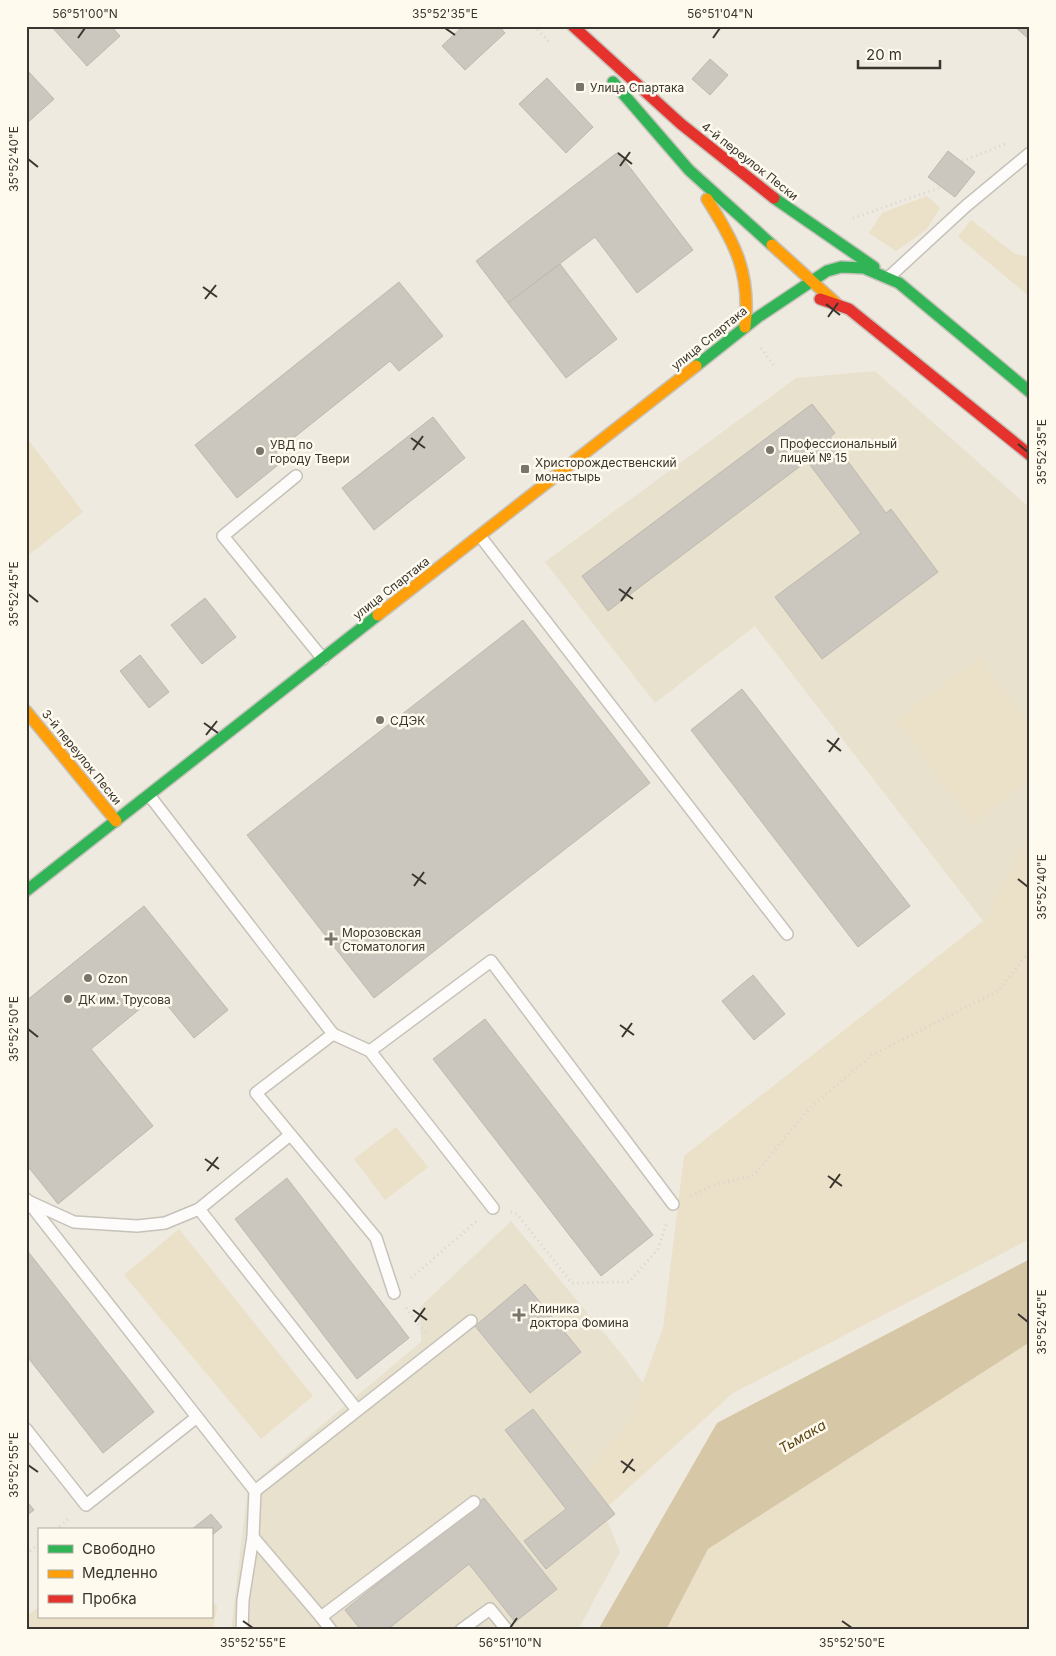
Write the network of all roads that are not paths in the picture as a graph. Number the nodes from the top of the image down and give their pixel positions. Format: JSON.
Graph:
{"nodes":[{"id":1,"x":574,"y":26,"type":"edge"},
{"id":2,"x":594,"y":46,"type":"junction"},
{"id":3,"x":1030,"y":153,"type":"edge"},
{"id":4,"x":689,"y":170,"type":"junction"},
{"id":5,"x":812,"y":280,"type":"junction"},
{"id":6,"x":894,"y":280,"type":"junction"},
{"id":7,"x":838,"y":304,"type":"junction"},
{"id":8,"x":772,"y":307,"type":"junction"},
{"id":9,"x":745,"y":327,"type":"junction"},
{"id":10,"x":1030,"y":392,"type":"edge"},
{"id":11,"x":1030,"y":455,"type":"edge"},
{"id":12,"x":296,"y":476,"type":"dead end"},
{"id":13,"x":480,"y":536,"type":"junction"},
{"id":14,"x":323,"y":659,"type":"junction"},
{"id":15,"x":26,"y":710,"type":"edge"},
{"id":16,"x":149,"y":795,"type":"junction"},
{"id":17,"x":116,"y":821,"type":"junction"},
{"id":18,"x":26,"y":891,"type":"edge"},
{"id":19,"x":787,"y":934,"type":"dead end"},
{"id":20,"x":333,"y":1034,"type":"junction"},
{"id":21,"x":370,"y":1051,"type":"junction"},
{"id":22,"x":290,"y":1135,"type":"junction"},
{"id":23,"x":26,"y":1200,"type":"edge"},
{"id":24,"x":673,"y":1204,"type":"road end"},
{"id":25,"x":493,"y":1208,"type":"road end"},
{"id":26,"x":199,"y":1209,"type":"junction"},
{"id":27,"x":394,"y":1293,"type":"road end"},
{"id":28,"x":470,"y":1321,"type":"dead end"},
{"id":29,"x":357,"y":1410,"type":"junction"},
{"id":30,"x":197,"y":1417,"type":"junction"},
{"id":31,"x":26,"y":1429,"type":"edge"},
{"id":32,"x":255,"y":1491,"type":"junction"},
{"id":33,"x":474,"y":1502,"type":"dead end"},
{"id":34,"x":253,"y":1537,"type":"junction"},
{"id":35,"x":321,"y":1618,"type":"junction"},
{"id":36,"x":242,"y":1630,"type":"edge"},
{"id":37,"x":330,"y":1630,"type":"edge"},
{"id":38,"x":461,"y":1630,"type":"edge"},
{"id":39,"x":507,"y":1630,"type":"edge"}],
"edges":[{"from":1,"to":2,"type":"main road","name":"4-й переулок Пески"},
{"from":2,"to":4,"type":"main road","name":"4-й переулок Пески"},
{"from":2,"to":6,"type":"main road","name":"4-й переулок Пески"},
{"from":3,"to":6,"type":"lane"},
{"from":4,"to":5,"type":"main road","name":"4-й переулок Пески"},
{"from":4,"to":9,"type":"main road","name":"4-й переулок Пески"},
{"from":5,"to":6,"type":"main road","name":"улица Спартака"},
{"from":5,"to":7,"type":"main road","name":"4-й переулок Пески"},
{"from":5,"to":8,"type":"main road","name":"улица Спартака"},
{"from":6,"to":10,"type":"main road","name":"улица Спартака"},
{"from":7,"to":8,"type":"main road","name":"улица Спартака"},
{"from":7,"to":11,"type":"main road","name":"улица Спартака"},
{"from":8,"to":9,"type":"main road","name":"улица Спартака"},
{"from":9,"to":13,"type":"main road","name":"улица Спартака"},
{"from":12,"to":14,"type":"lane"},
{"from":13,"to":14,"type":"main road","name":"улица Спартака"},
{"from":13,"to":19,"type":"lane"},
{"from":14,"to":16,"type":"main road","name":"улица Спартака"},
{"from":15,"to":17,"type":"main road","name":"3-й переулок Пески"},
{"from":16,"to":17,"type":"main road","name":"улица Спартака"},
{"from":16,"to":20,"type":"lane"},
{"from":17,"to":18,"type":"main road","name":"улица Спартака"},
{"from":20,"to":21,"type":"lane"},
{"from":20,"to":22,"type":"lane"},
{"from":21,"to":24,"type":"lane"},
{"from":21,"to":25,"type":"lane"},
{"from":22,"to":26,"type":"lane"},
{"from":22,"to":27,"type":"lane"},
{"from":23,"to":26,"type":"lane"},
{"from":23,"to":30,"type":"lane"},
{"from":26,"to":29,"type":"lane"},
{"from":28,"to":29,"type":"lane"},
{"from":29,"to":32,"type":"lane"},
{"from":30,"to":31,"type":"lane"},
{"from":30,"to":32,"type":"lane"},
{"from":32,"to":34,"type":"lane"},
{"from":33,"to":35,"type":"lane"},
{"from":34,"to":35,"type":"lane"},
{"from":34,"to":36,"type":"lane"},
{"from":35,"to":37,"type":"lane"},
{"from":38,"to":39,"type":"lane"}]}
